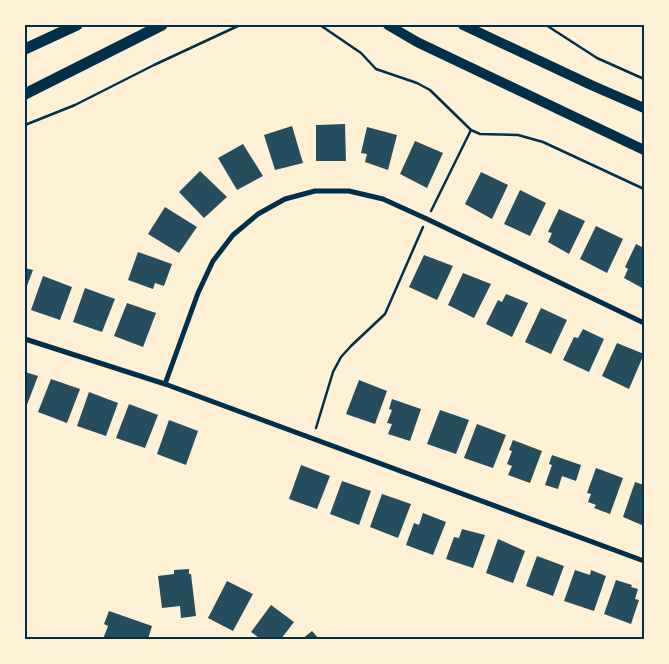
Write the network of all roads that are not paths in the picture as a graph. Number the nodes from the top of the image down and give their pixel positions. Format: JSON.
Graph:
{"nodes":[{"id":1,"x":77,"y":25,"type":"edge"},
{"id":2,"x":162,"y":25,"type":"edge"},
{"id":3,"x":388,"y":25,"type":"edge"},
{"id":4,"x":463,"y":25,"type":"edge"},
{"id":5,"x":25,"y":49,"type":"edge"},
{"id":6,"x":25,"y":94,"type":"edge"},
{"id":7,"x":644,"y":108,"type":"edge"},
{"id":8,"x":644,"y":150,"type":"edge"},
{"id":9,"x":644,"y":323,"type":"edge"},
{"id":10,"x":25,"y":340,"type":"edge"},
{"id":11,"x":165,"y":384,"type":"junction"},
{"id":12,"x":644,"y":560,"type":"edge"}],
"edges":[{"from":1,"to":5,"type":"main road"},
{"from":2,"to":6,"type":"main road"},
{"from":3,"to":8,"type":"main road"},
{"from":4,"to":7,"type":"main road"},
{"from":9,"to":11,"type":"street"},
{"from":10,"to":11,"type":"street"},
{"from":11,"to":12,"type":"street"}]}
